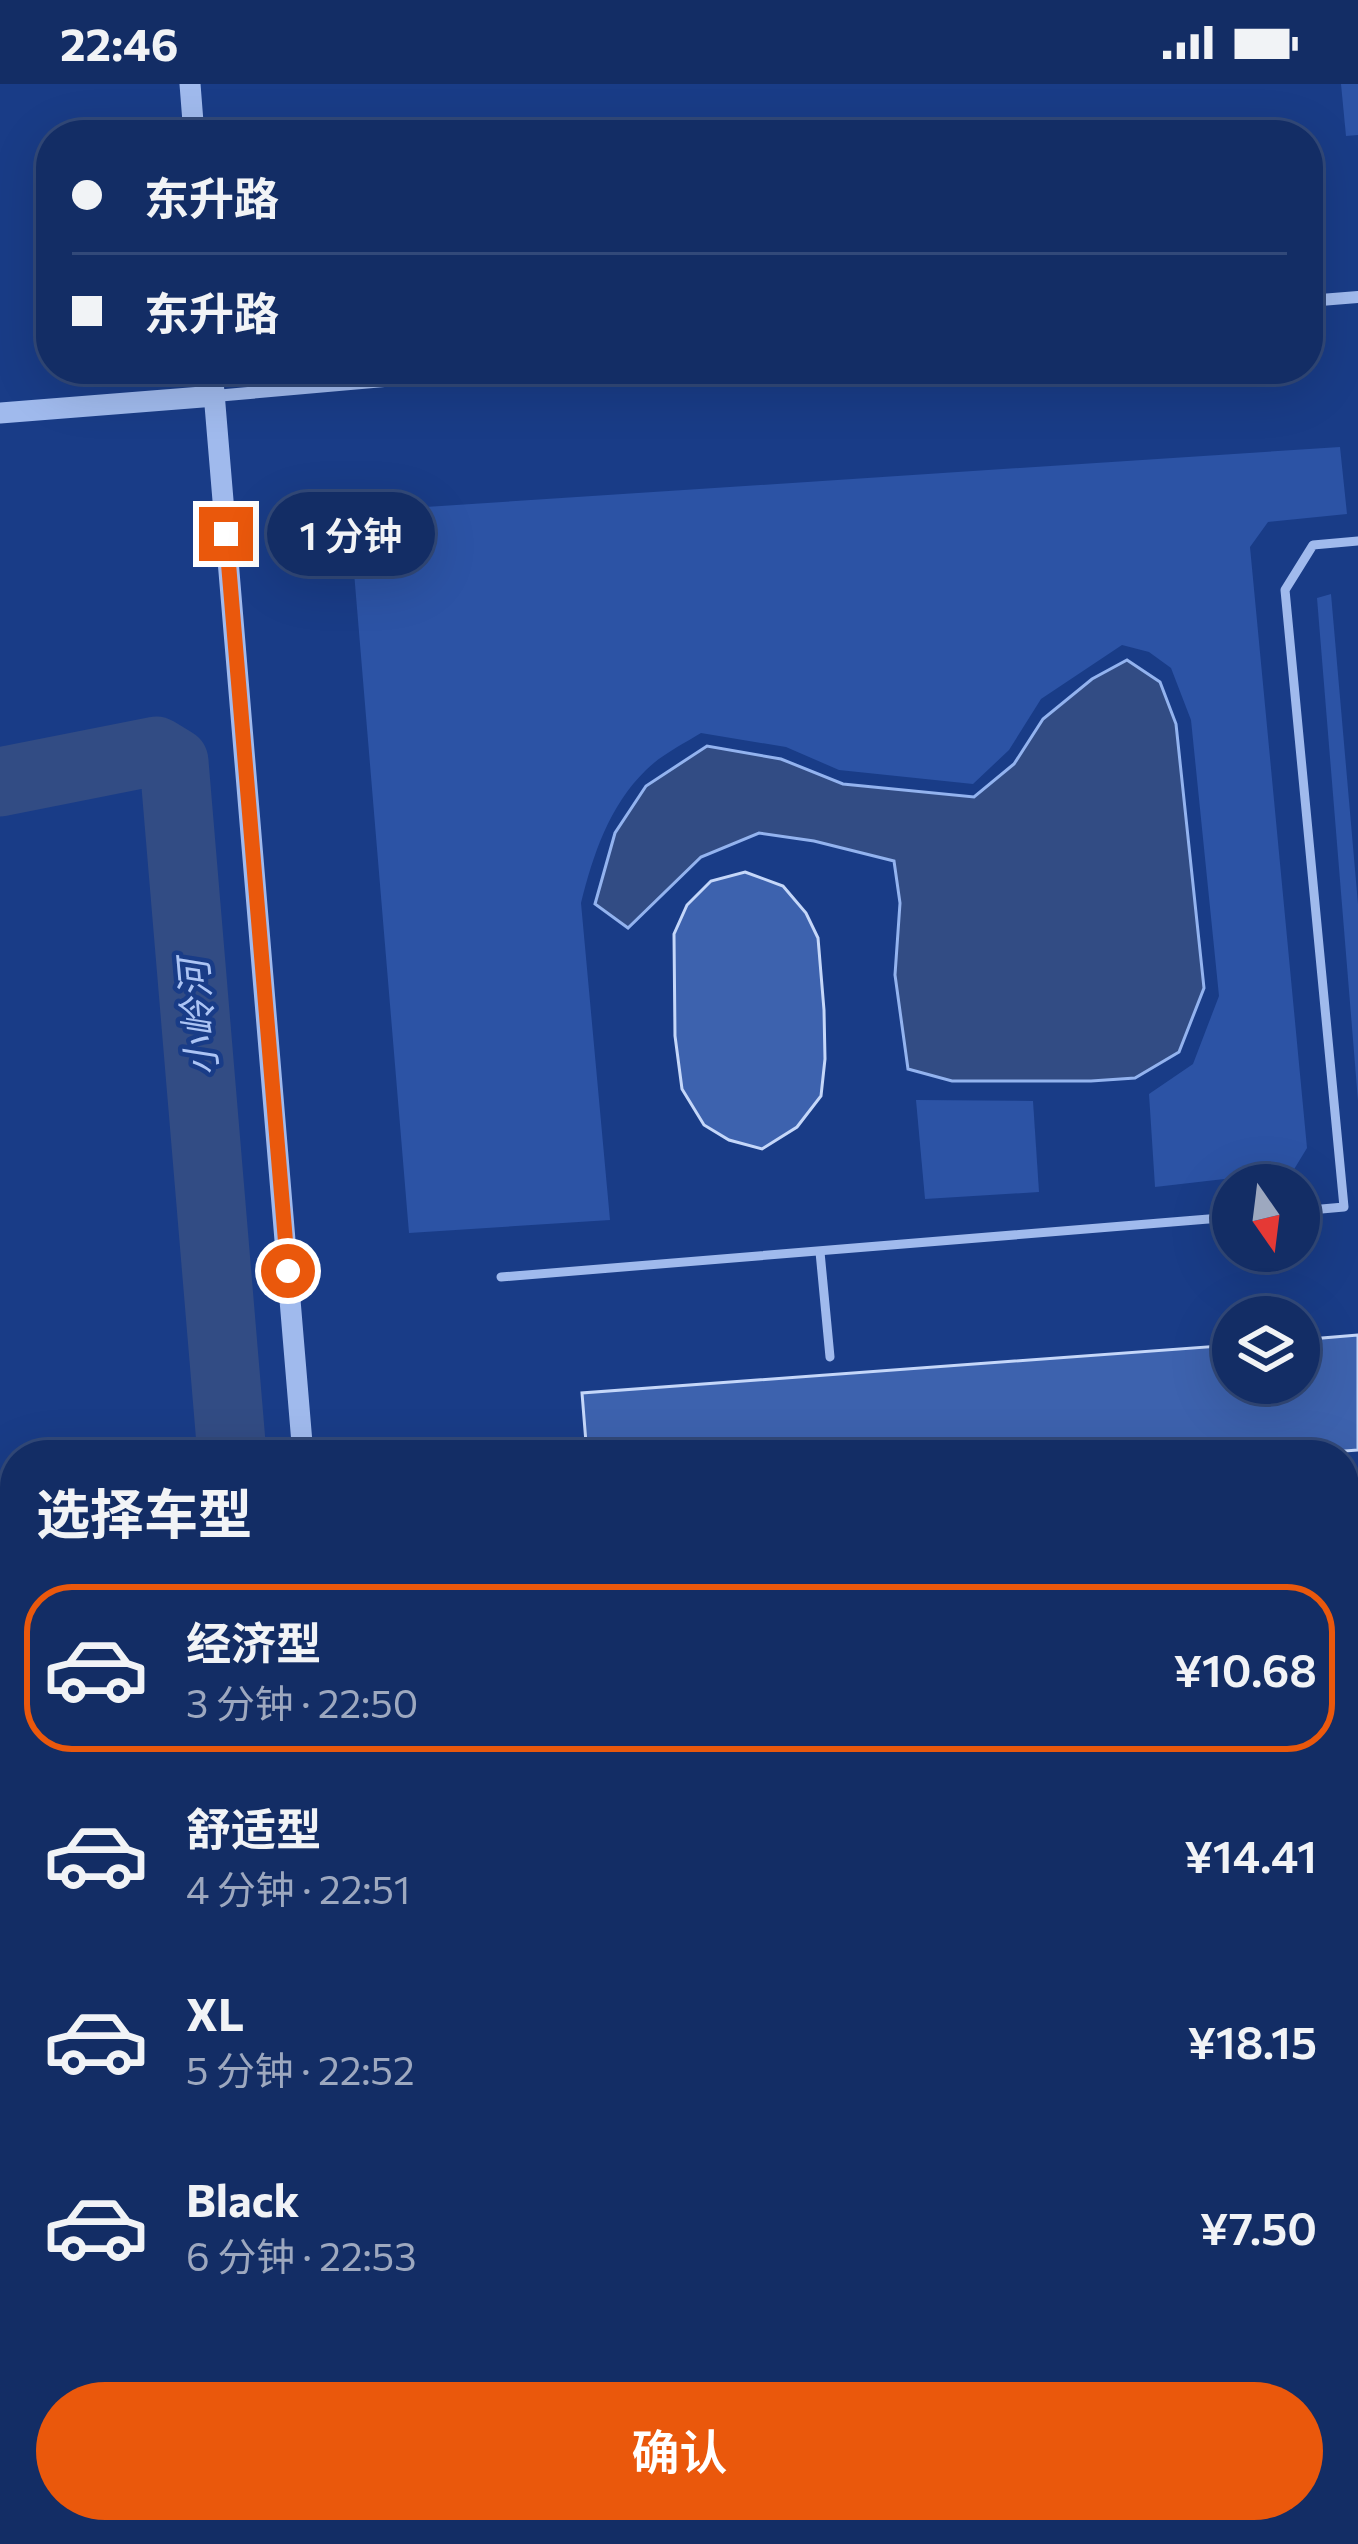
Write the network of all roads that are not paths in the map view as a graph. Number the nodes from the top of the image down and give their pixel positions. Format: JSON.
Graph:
{"nodes":[{"id":1,"x":190,"y":84,"type":"edge"},
{"id":2,"x":193,"y":120,"type":"edge"},
{"id":3,"x":1358,"y":297,"type":"edge"},
{"id":4,"x":1323,"y":300,"type":"edge"},
{"id":5,"x":213,"y":384,"type":"edge"},
{"id":6,"x":344,"y":384,"type":"edge"},
{"id":7,"x":214,"y":395,"type":"junction"},
{"id":8,"x":0,"y":413,"type":"edge"},
{"id":9,"x":1358,"y":541,"type":"edge"},
{"id":10,"x":1358,"y":1206,"type":"edge"},
{"id":11,"x":1344,"y":1208,"type":"junction"},
{"id":12,"x":1320,"y":1210,"type":"edge"},
{"id":13,"x":1212,"y":1219,"type":"edge"},
{"id":14,"x":820,"y":1252,"type":"junction"},
{"id":15,"x":501,"y":1277,"type":"dead end"},
{"id":16,"x":830,"y":1357,"type":"dead end"},
{"id":17,"x":302,"y":1440,"type":"edge"}],
"edges":[{"from":1,"to":2,"type":"street"},
{"from":3,"to":4,"type":"street"},
{"from":5,"to":7,"type":"street"},
{"from":6,"to":7,"type":"street"},
{"from":7,"to":8,"type":"street"},
{"from":7,"to":17,"type":"street"},
{"from":9,"to":11,"type":"lane"},
{"from":10,"to":11,"type":"lane"},
{"from":11,"to":12,"type":"lane"},
{"from":13,"to":14,"type":"lane"},
{"from":14,"to":15,"type":"lane"},
{"from":14,"to":16,"type":"lane"}]}
